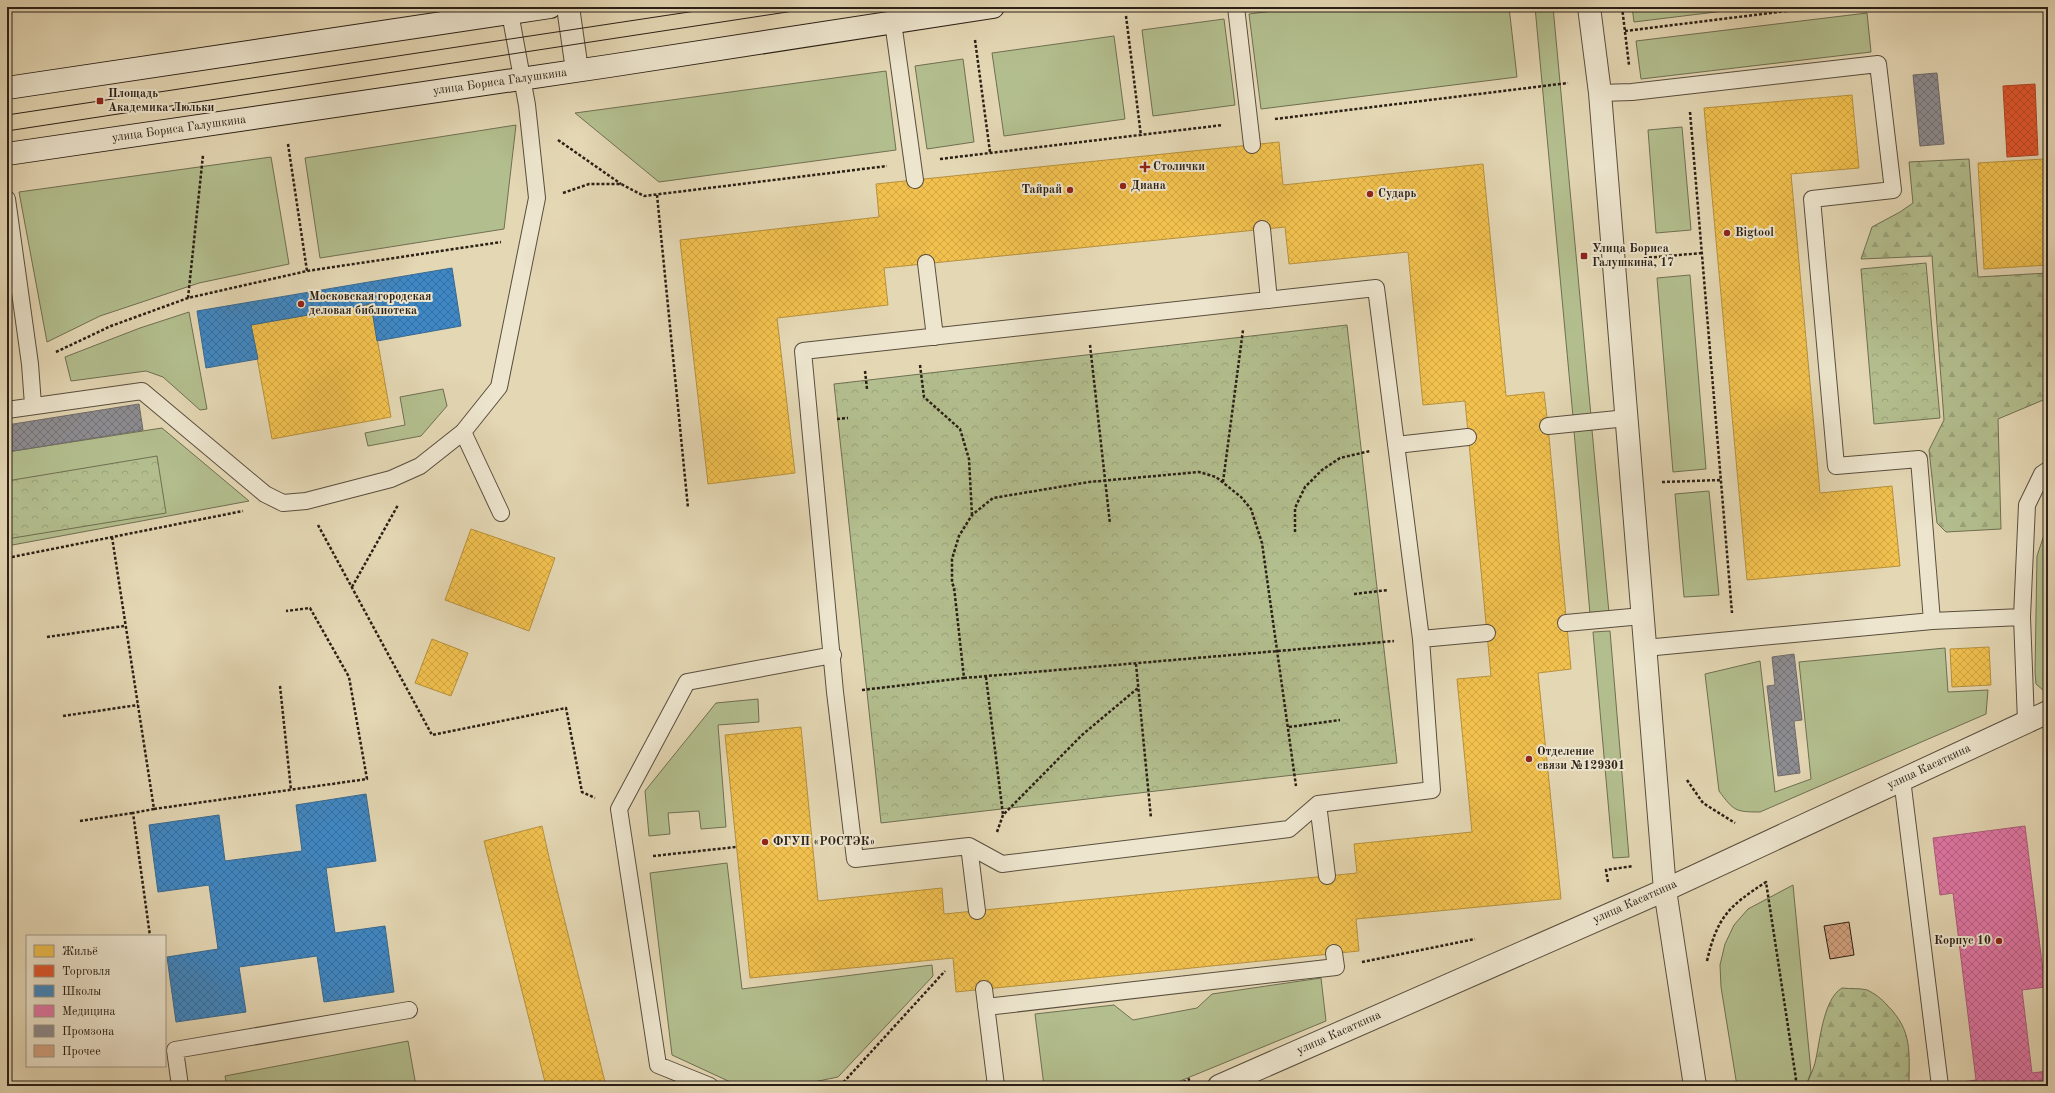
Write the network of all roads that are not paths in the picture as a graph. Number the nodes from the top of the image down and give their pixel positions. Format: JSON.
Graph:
{"nodes":[{"id":1,"x":550,"y":7,"type":"edge"},
{"id":2,"x":568,"y":7,"type":"edge"},
{"id":3,"x":992,"y":7,"type":"edge"},
{"id":4,"x":1236,"y":7,"type":"edge"},
{"id":5,"x":1589,"y":7,"type":"edge"},
{"id":6,"x":510,"y":13,"type":"junction"},
{"id":7,"x":893,"y":22,"type":"junction"},
{"id":8,"x":577,"y":70,"type":"junction"},
{"id":9,"x":522,"y":79,"type":"junction"},
{"id":10,"x":7,"y":88,"type":"edge"},
{"id":11,"x":1600,"y":93,"type":"junction"},
{"id":12,"x":1252,"y":144,"type":"dead end"},
{"id":13,"x":7,"y":154,"type":"edge"},
{"id":14,"x":915,"y":180,"type":"dead end"},
{"id":15,"x":7,"y":199,"type":"edge"},
{"id":16,"x":1262,"y":229,"type":"dead end"},
{"id":17,"x":926,"y":263,"type":"dead end"},
{"id":18,"x":1265,"y":300,"type":"junction"},
{"id":19,"x":935,"y":337,"type":"junction"},
{"id":20,"x":33,"y":405,"type":"junction"},
{"id":21,"x":7,"y":410,"type":"edge"},
{"id":22,"x":1626,"y":418,"type":"junction"},
{"id":23,"x":1548,"y":426,"type":"dead end"},
{"id":24,"x":463,"y":432,"type":"junction"},
{"id":25,"x":1468,"y":437,"type":"dead end"},
{"id":26,"x":1396,"y":445,"type":"junction"},
{"id":27,"x":2048,"y":470,"type":"edge"},
{"id":28,"x":501,"y":513,"type":"dead end"},
{"id":29,"x":1642,"y":616,"type":"junction"},
{"id":30,"x":2022,"y":617,"type":"junction"},
{"id":31,"x":1932,"y":621,"type":"junction"},
{"id":32,"x":1566,"y":623,"type":"dead end"},
{"id":33,"x":1487,"y":633,"type":"dead end"},
{"id":34,"x":1421,"y":639,"type":"junction"},
{"id":35,"x":1645,"y":648,"type":"junction"},
{"id":36,"x":833,"y":655,"type":"junction"},
{"id":37,"x":2048,"y":712,"type":"edge"},
{"id":38,"x":2026,"y":722,"type":"junction"},
{"id":39,"x":1902,"y":779,"type":"junction"},
{"id":40,"x":1318,"y":804,"type":"junction"},
{"id":41,"x":969,"y":846,"type":"junction"},
{"id":42,"x":1327,"y":876,"type":"dead end"},
{"id":43,"x":1665,"y":890,"type":"junction"},
{"id":44,"x":977,"y":911,"type":"dead end"},
{"id":45,"x":1335,"y":960,"type":"road end"},
{"id":46,"x":984,"y":989,"type":"dead end"},
{"id":47,"x":986,"y":1007,"type":"junction"},
{"id":48,"x":409,"y":1010,"type":"dead end"},
{"id":49,"x":180,"y":1086,"type":"edge"},
{"id":50,"x":710,"y":1086,"type":"edge"},
{"id":51,"x":996,"y":1086,"type":"edge"},
{"id":52,"x":1219,"y":1086,"type":"edge"},
{"id":53,"x":1695,"y":1086,"type":"edge"},
{"id":54,"x":1940,"y":1086,"type":"edge"}],
"edges":[{"from":1,"to":6,"type":"street"},
{"from":2,"to":8,"type":"street"},
{"from":3,"to":7,"type":"street","name":"улица Бориса Галушкина"},
{"from":4,"to":12,"type":"lane"},
{"from":5,"to":11,"type":"street"},
{"from":6,"to":9,"type":"lane"},
{"from":6,"to":10,"type":"street"},
{"from":7,"to":8,"type":"street","name":"улица Бориса Галушкина"},
{"from":7,"to":14,"type":"lane"},
{"from":8,"to":9,"type":"street","name":"улица Бориса Галушкина"},
{"from":9,"to":13,"type":"street","name":"улица Бориса Галушкина"},
{"from":9,"to":24,"type":"lane"},
{"from":11,"to":22,"type":"street"},
{"from":11,"to":31,"type":"lane"},
{"from":15,"to":20,"type":"lane"},
{"from":16,"to":18,"type":"lane"},
{"from":17,"to":19,"type":"lane"},
{"from":18,"to":19,"type":"lane"},
{"from":18,"to":26,"type":"lane"},
{"from":19,"to":36,"type":"lane"},
{"from":20,"to":21,"type":"lane"},
{"from":20,"to":24,"type":"lane"},
{"from":22,"to":23,"type":"lane"},
{"from":22,"to":29,"type":"street"},
{"from":24,"to":28,"type":"lane"},
{"from":25,"to":26,"type":"lane"},
{"from":26,"to":34,"type":"lane"},
{"from":27,"to":30,"type":"lane"},
{"from":29,"to":32,"type":"lane"},
{"from":29,"to":35,"type":"street"},
{"from":30,"to":31,"type":"lane"},
{"from":30,"to":38,"type":"lane"},
{"from":31,"to":35,"type":"lane"},
{"from":33,"to":34,"type":"lane"},
{"from":34,"to":40,"type":"lane"},
{"from":35,"to":43,"type":"street"},
{"from":36,"to":41,"type":"lane"},
{"from":36,"to":50,"type":"lane"},
{"from":37,"to":38,"type":"street","name":"улица Касаткина"},
{"from":38,"to":39,"type":"street","name":"улица Касаткина"},
{"from":39,"to":43,"type":"street","name":"улица Касаткина"},
{"from":39,"to":54,"type":"lane"},
{"from":40,"to":41,"type":"lane"},
{"from":40,"to":42,"type":"lane"},
{"from":41,"to":44,"type":"lane"},
{"from":43,"to":52,"type":"street","name":"улица Касаткина"},
{"from":43,"to":53,"type":"street"},
{"from":45,"to":47,"type":"lane"},
{"from":46,"to":47,"type":"lane"},
{"from":47,"to":51,"type":"lane"},
{"from":48,"to":49,"type":"lane"}]}
